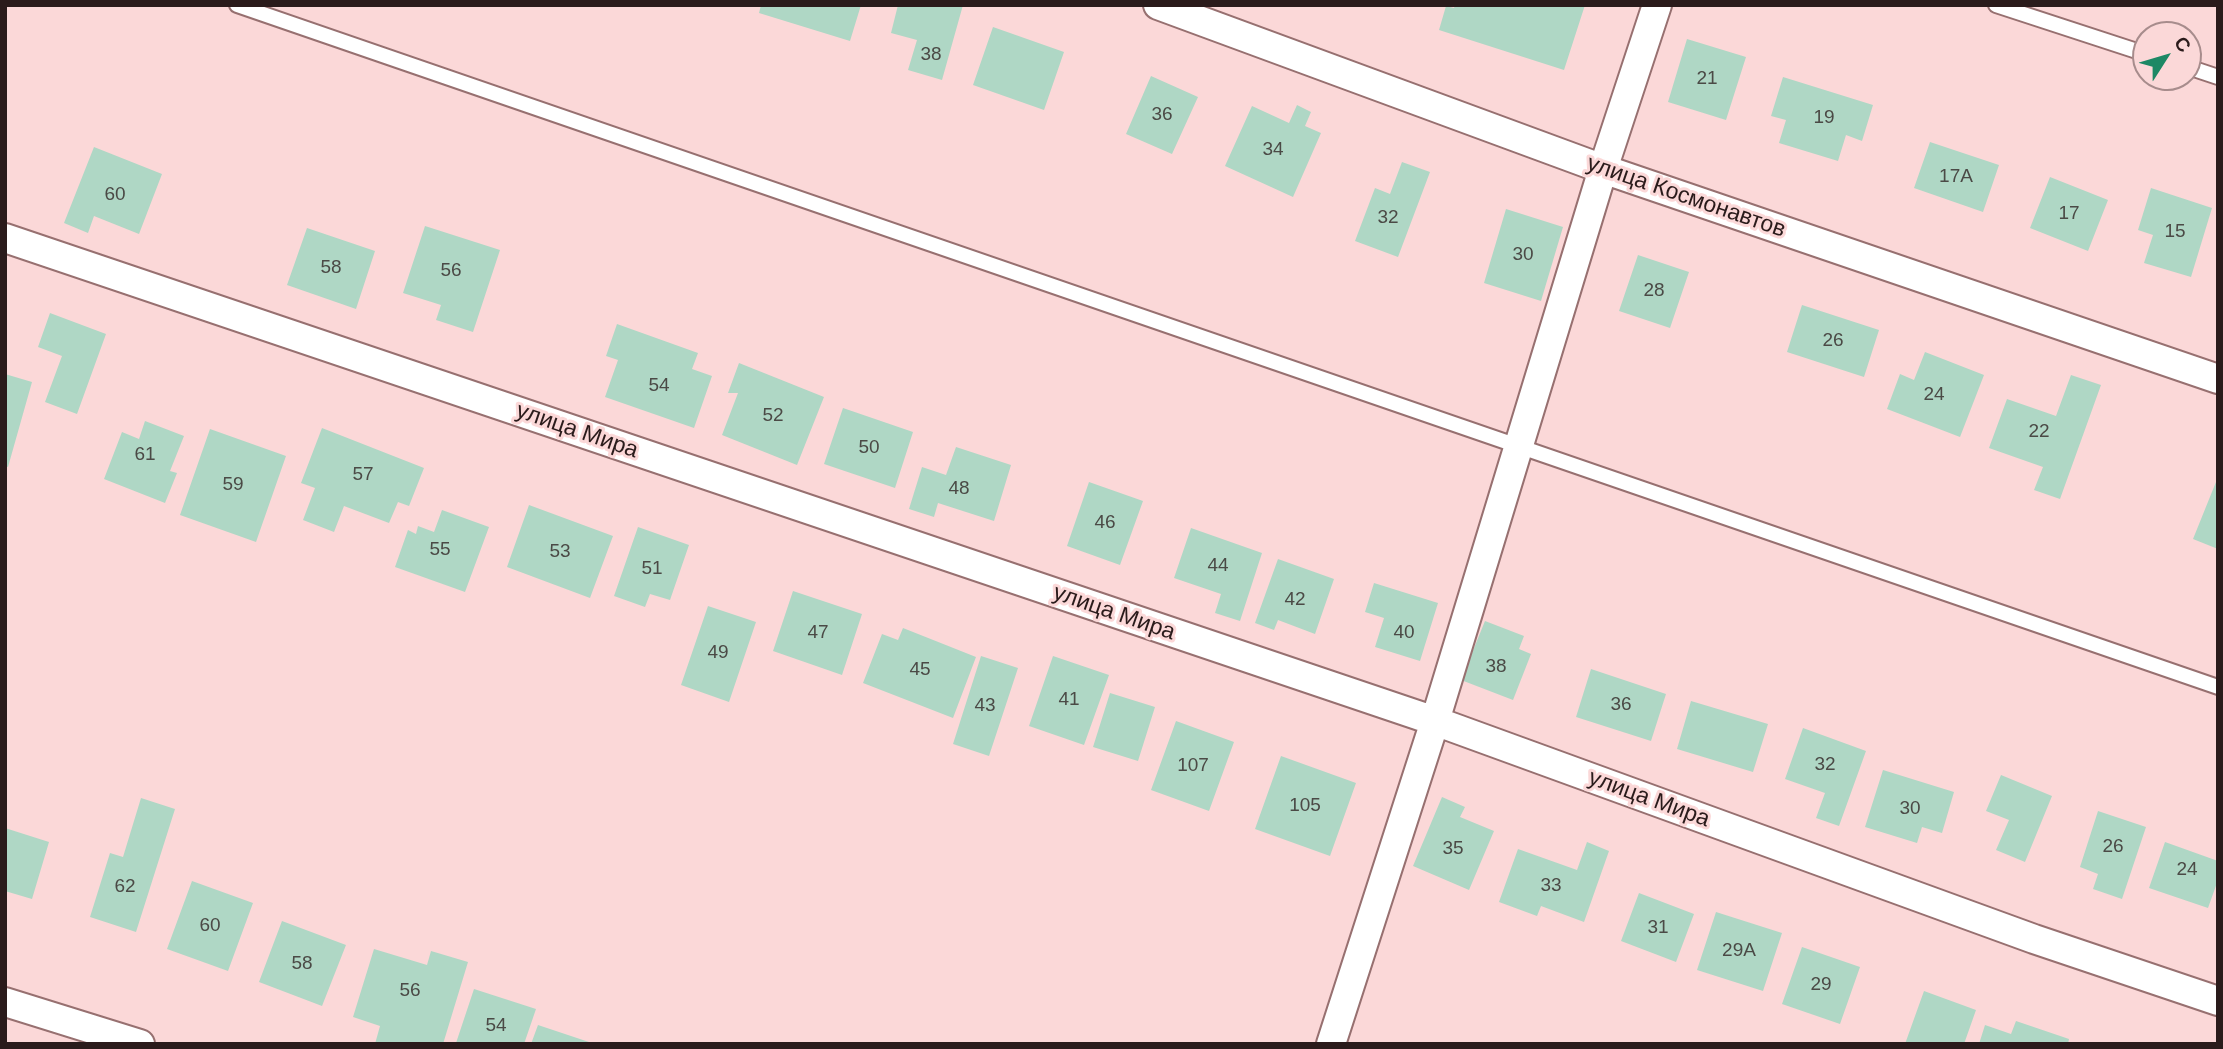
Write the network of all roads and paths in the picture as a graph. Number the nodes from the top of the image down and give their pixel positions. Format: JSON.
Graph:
{"nodes":[{"id":1,"x":237,"y":5,"type":"edge"},
{"id":2,"x":1158,"y":5,"type":"edge"},
{"id":3,"x":1657,"y":5,"type":"edge"},
{"id":4,"x":1996,"y":5,"type":"edge"},
{"id":5,"x":2132,"y":49,"type":"edge"},
{"id":6,"x":1603,"y":169,"type":"junction"},
{"id":7,"x":5,"y":238,"type":"edge"},
{"id":8,"x":2218,"y":379,"type":"edge"},
{"id":9,"x":1518,"y":446,"type":"junction"},
{"id":10,"x":2218,"y":687,"type":"edge"},
{"id":11,"x":1435,"y":721,"type":"junction"},
{"id":12,"x":2218,"y":1001,"type":"edge"},
{"id":13,"x":5,"y":1002,"type":"edge"},
{"id":14,"x":140,"y":1044,"type":"edge"},
{"id":15,"x":1331,"y":1044,"type":"edge"}],
"edges":[{"from":1,"to":9,"type":"lane"},
{"from":2,"to":6,"type":"street","name":"улица Космонавтов"},
{"from":3,"to":6,"type":"street"},
{"from":4,"to":5,"type":"lane"},
{"from":6,"to":8,"type":"street","name":"улица Космонавтов"},
{"from":6,"to":9,"type":"street"},
{"from":7,"to":11,"type":"street","name":"улица Мира"},
{"from":9,"to":10,"type":"lane"},
{"from":9,"to":11,"type":"street"},
{"from":11,"to":12,"type":"street","name":"улица Мира"},
{"from":11,"to":15,"type":"street"},
{"from":13,"to":14,"type":"street"}]}
